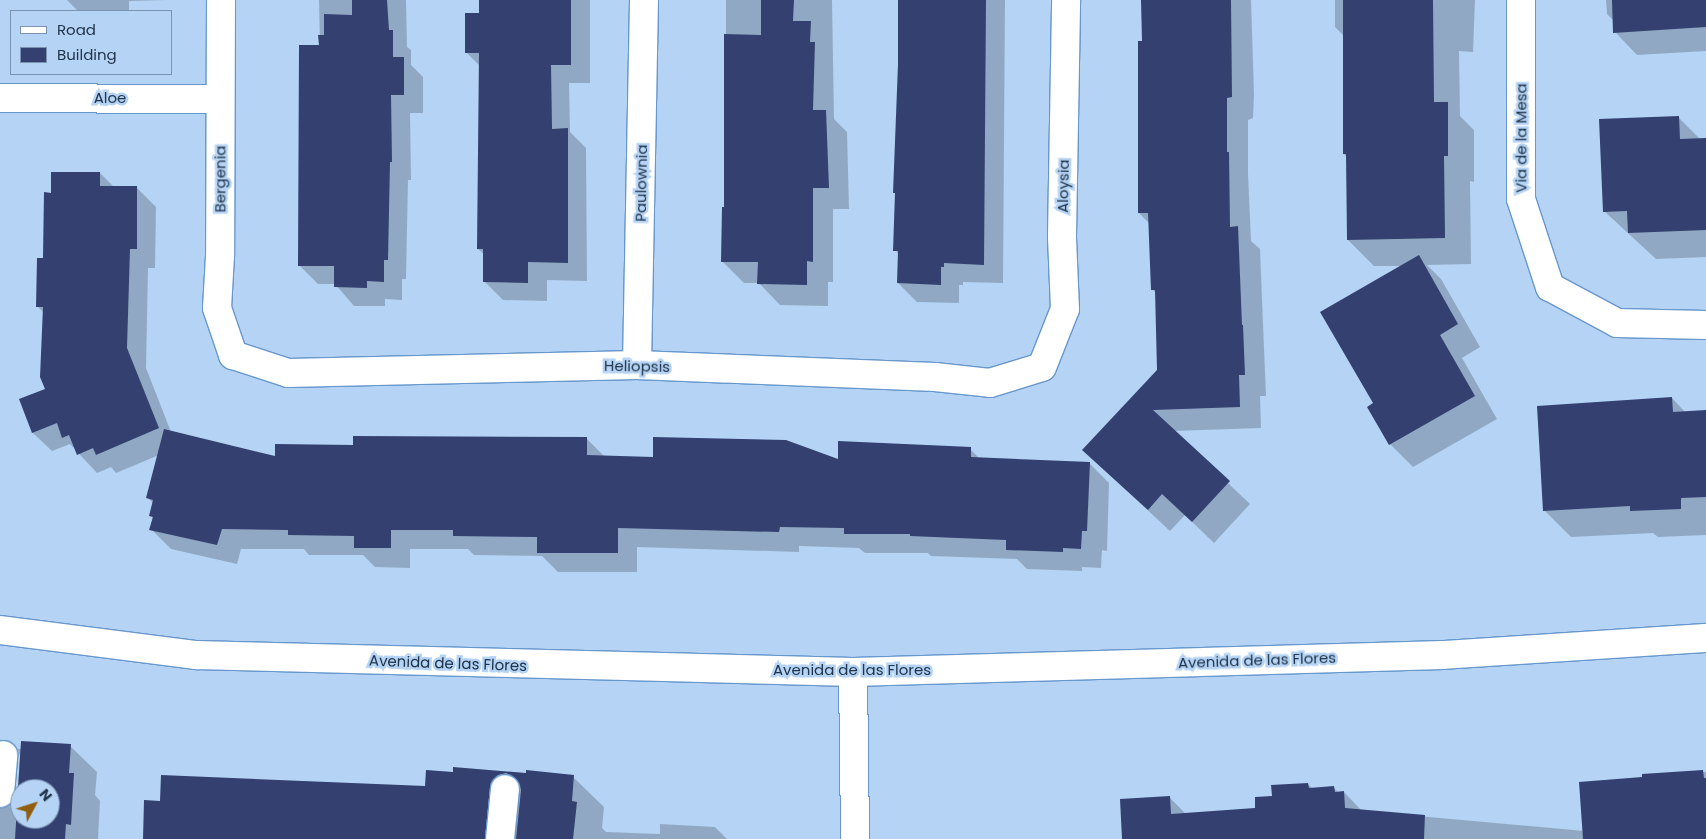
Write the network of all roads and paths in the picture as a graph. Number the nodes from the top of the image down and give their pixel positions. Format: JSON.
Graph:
{"nodes":[{"id":1,"x":222,"y":0,"type":"edge"},
{"id":2,"x":644,"y":0,"type":"edge"},
{"id":3,"x":1066,"y":0,"type":"edge"},
{"id":4,"x":1521,"y":0,"type":"edge"},
{"id":5,"x":0,"y":98,"type":"edge"},
{"id":6,"x":220,"y":99,"type":"junction"},
{"id":7,"x":1706,"y":324,"type":"edge"},
{"id":8,"x":232,"y":355,"type":"joint"},
{"id":9,"x":638,"y":365,"type":"junction"},
{"id":10,"x":1042,"y":367,"type":"joint"},
{"id":11,"x":0,"y":630,"type":"edge"},
{"id":12,"x":1706,"y":638,"type":"edge"},
{"id":13,"x":853,"y":672,"type":"junction"},
{"id":14,"x":3,"y":755,"type":"dead end"},
{"id":15,"x":505,"y":788,"type":"dead end"},
{"id":16,"x":0,"y":792,"type":"edge"},
{"id":17,"x":500,"y":839,"type":"edge"},
{"id":18,"x":855,"y":839,"type":"edge"}],
"edges":[{"from":1,"to":6,"type":"street","name":"Bergenia"},
{"from":2,"to":9,"type":"street","name":"Paulownia"},
{"from":3,"to":10,"type":"street","name":"Aloysia"},
{"from":4,"to":7,"type":"street","name":"Via de la Mesa"},
{"from":5,"to":6,"type":"street","name":"Aloe"},
{"from":6,"to":8,"type":"street","name":"Bergenia"},
{"from":8,"to":9,"type":"street","name":"Heliopsis"},
{"from":9,"to":10,"type":"street","name":"Heliopsis"},
{"from":11,"to":13,"type":"street","name":"Avenida de las Flores"},
{"from":12,"to":13,"type":"street","name":"Avenida de las Flores"},
{"from":13,"to":18,"type":"street"},
{"from":14,"to":16,"type":"street"},
{"from":15,"to":17,"type":"street"}]}
